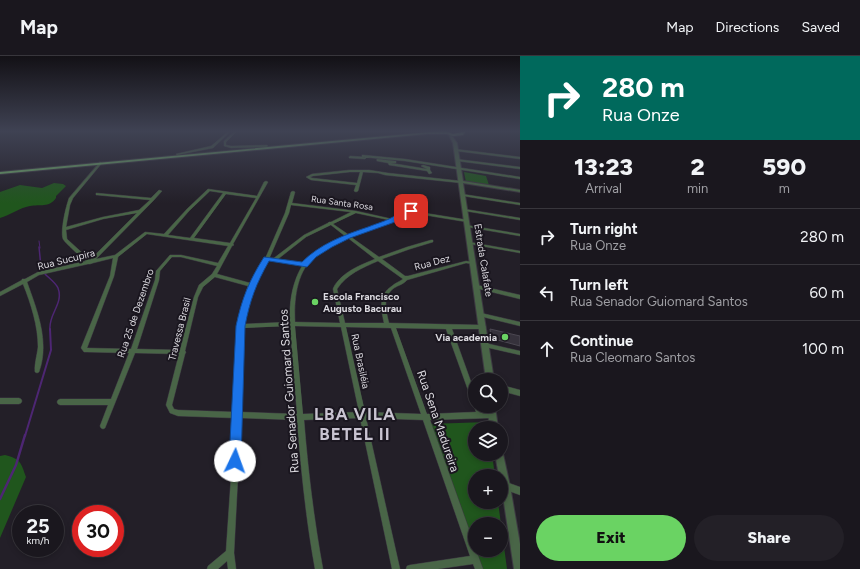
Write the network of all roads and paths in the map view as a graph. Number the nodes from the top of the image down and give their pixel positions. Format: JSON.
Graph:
{"nodes":[{"id":1,"x":168,"y":155,"type":"edge"},
{"id":2,"x":189,"y":155,"type":"edge"},
{"id":3,"x":456,"y":155,"type":"edge"},
{"id":4,"x":496,"y":155,"type":"edge"},
{"id":5,"x":363,"y":156,"type":"dead end"},
{"id":6,"x":350,"y":157,"type":"dead end"},
{"id":7,"x":520,"y":158,"type":"edge"},
{"id":8,"x":457,"y":160,"type":"junction"},
{"id":9,"x":101,"y":163,"type":"junction"},
{"id":10,"x":520,"y":168,"type":"edge"},
{"id":11,"x":459,"y":169,"type":"junction"},
{"id":12,"x":362,"y":171,"type":"junction"},
{"id":13,"x":0,"y":172,"type":"edge"},
{"id":14,"x":520,"y":178,"type":"edge"},
{"id":15,"x":437,"y":180,"type":"junction"},
{"id":16,"x":266,"y":182,"type":"dead end"},
{"id":17,"x":461,"y":182,"type":"junction"},
{"id":18,"x":358,"y":184,"type":"junction"},
{"id":19,"x":160,"y":191,"type":"dead end"},
{"id":20,"x":356,"y":191,"type":"dead end"},
{"id":21,"x":520,"y":191,"type":"edge"},
{"id":22,"x":293,"y":192,"type":"dead end"},
{"id":23,"x":225,"y":193,"type":"junction"},
{"id":24,"x":96,"y":194,"type":"dead end"},
{"id":25,"x":463,"y":195,"type":"junction"},
{"id":26,"x":258,"y":197,"type":"junction"},
{"id":27,"x":153,"y":199,"type":"junction"},
{"id":28,"x":290,"y":204,"type":"junction"},
{"id":29,"x":520,"y":204,"type":"edge"},
{"id":30,"x":465,"y":210,"type":"junction"},
{"id":31,"x":140,"y":211,"type":"junction"},
{"id":32,"x":356,"y":212,"type":"junction"},
{"id":33,"x":520,"y":219,"type":"edge"},
{"id":34,"x":392,"y":220,"type":"junction"},
{"id":35,"x":330,"y":223,"type":"junction"},
{"id":36,"x":467,"y":223,"type":"junction"},
{"id":37,"x":64,"y":229,"type":"junction"},
{"id":38,"x":166,"y":235,"type":"junction"},
{"id":39,"x":520,"y":235,"type":"edge"},
{"id":40,"x":347,"y":237,"type":"junction"},
{"id":41,"x":191,"y":239,"type":"junction"},
{"id":42,"x":432,"y":241,"type":"dead end"},
{"id":43,"x":470,"y":243,"type":"junction"},
{"id":44,"x":232,"y":245,"type":"junction"},
{"id":45,"x":520,"y":252,"type":"edge"},
{"id":46,"x":116,"y":256,"type":"junction"},
{"id":47,"x":267,"y":258,"type":"junction"},
{"id":48,"x":379,"y":258,"type":"junction"},
{"id":49,"x":274,"y":260,"type":"junction"},
{"id":50,"x":90,"y":263,"type":"junction"},
{"id":51,"x":473,"y":263,"type":"junction"},
{"id":52,"x":219,"y":265,"type":"junction"},
{"id":53,"x":304,"y":265,"type":"junction"},
{"id":54,"x":214,"y":275,"type":"junction"},
{"id":55,"x":406,"y":278,"type":"junction"},
{"id":56,"x":24,"y":280,"type":"junction"},
{"id":57,"x":251,"y":285,"type":"junction"},
{"id":58,"x":476,"y":287,"type":"junction"},
{"id":59,"x":0,"y":294,"type":"edge"},
{"id":60,"x":520,"y":297,"type":"edge"},
{"id":61,"x":481,"y":315,"type":"junction"},
{"id":62,"x":293,"y":324,"type":"junction"},
{"id":63,"x":520,"y":324,"type":"edge"},
{"id":64,"x":344,"y":325,"type":"junction"},
{"id":65,"x":241,"y":326,"type":"junction"},
{"id":66,"x":390,"y":326,"type":"junction"},
{"id":67,"x":448,"y":326,"type":"junction"},
{"id":68,"x":482,"y":327,"type":"junction"},
{"id":69,"x":485,"y":344,"type":"junction"},
{"id":70,"x":133,"y":351,"type":"junction"},
{"id":71,"x":183,"y":352,"type":"junction"},
{"id":72,"x":520,"y":353,"type":"edge"},
{"id":73,"x":37,"y":370,"type":"dead end"},
{"id":74,"x":489,"y":373,"type":"edge"},
{"id":75,"x":468,"y":382,"type":"edge"},
{"id":76,"x":508,"y":390,"type":"edge"},
{"id":77,"x":520,"y":393,"type":"edge"},
{"id":78,"x":0,"y":401,"type":"edge"},
{"id":79,"x":18,"y":401,"type":"dead end"},
{"id":80,"x":60,"y":402,"type":"dead end"},
{"id":81,"x":112,"y":402,"type":"junction"},
{"id":82,"x":238,"y":414,"type":"junction"},
{"id":83,"x":480,"y":415,"type":"joint"},
{"id":84,"x":491,"y":415,"type":"joint"},
{"id":85,"x":362,"y":416,"type":"junction"},
{"id":86,"x":300,"y":417,"type":"junction"},
{"id":87,"x":424,"y":417,"type":"junction"},
{"id":88,"x":492,"y":421,"type":"edge"},
{"id":89,"x":103,"y":426,"type":"dead end"},
{"id":90,"x":508,"y":487,"type":"edge"},
{"id":91,"x":520,"y":490,"type":"edge"},
{"id":92,"x":508,"y":497,"type":"edge"},
{"id":93,"x":230,"y":553,"type":"junction"},
{"id":94,"x":518,"y":554,"type":"edge"},
{"id":95,"x":476,"y":559,"type":"junction"},
{"id":96,"x":211,"y":569,"type":"edge"},
{"id":97,"x":232,"y":569,"type":"edge"},
{"id":98,"x":319,"y":569,"type":"edge"},
{"id":99,"x":396,"y":569,"type":"edge"},
{"id":100,"x":410,"y":569,"type":"edge"},
{"id":101,"x":479,"y":569,"type":"edge"},
{"id":102,"x":519,"y":569,"type":"edge"}],
"edges":[{"from":1,"to":13,"type":"main road"},
{"from":2,"to":9,"type":"main road"},
{"from":3,"to":8,"type":"street","name":"Estrada Calafate"},
{"from":4,"to":7,"type":"street"},
{"from":5,"to":11,"type":"street"},
{"from":6,"to":15,"type":"street"},
{"from":8,"to":10,"type":"street"},
{"from":8,"to":11,"type":"street","name":"Estrada Calafate"},
{"from":9,"to":13,"type":"main road"},
{"from":9,"to":37,"type":"street"},
{"from":11,"to":14,"type":"street"},
{"from":11,"to":17,"type":"street","name":"Estrada Calafate"},
{"from":12,"to":15,"type":"street"},
{"from":12,"to":18,"type":"street"},
{"from":12,"to":18,"type":"street"},
{"from":15,"to":17,"type":"street"},
{"from":16,"to":26,"type":"street","name":"Travessa Brasil"},
{"from":17,"to":21,"type":"street"},
{"from":17,"to":25,"type":"street","name":"Estrada Calafate"},
{"from":18,"to":20,"type":"street"},
{"from":19,"to":27,"type":"street"},
{"from":22,"to":28,"type":"street"},
{"from":23,"to":26,"type":"street"},
{"from":23,"to":38,"type":"street"},
{"from":23,"to":41,"type":"street"},
{"from":24,"to":27,"type":"street"},
{"from":25,"to":29,"type":"street"},
{"from":25,"to":30,"type":"street","name":"Estrada Calafate"},
{"from":26,"to":44,"type":"street","name":"Travessa Brasil"},
{"from":27,"to":31,"type":"street"},
{"from":28,"to":32,"type":"street","name":"Rua Santa Rosa"},
{"from":28,"to":47,"type":"street"},
{"from":30,"to":33,"type":"street"},
{"from":30,"to":36,"type":"street","name":"Estrada Calafate"},
{"from":31,"to":37,"type":"street"},
{"from":31,"to":50,"type":"street"},
{"from":32,"to":34,"type":"street","name":"Rua Santa Rosa"},
{"from":32,"to":35,"type":"street"},
{"from":34,"to":36,"type":"street"},
{"from":34,"to":40,"type":"street"},
{"from":35,"to":40,"type":"street","name":"Rua Dez"},
{"from":35,"to":49,"type":"street"},
{"from":36,"to":39,"type":"street"},
{"from":36,"to":43,"type":"street","name":"Estrada Calafate"},
{"from":37,"to":50,"type":"street"},
{"from":38,"to":41,"type":"street"},
{"from":38,"to":46,"type":"street"},
{"from":40,"to":48,"type":"street","name":"Rua Dez"},
{"from":40,"to":53,"type":"street"},
{"from":41,"to":44,"type":"street"},
{"from":42,"to":48,"type":"street","name":"Rua Brasiléia"},
{"from":43,"to":45,"type":"street"},
{"from":43,"to":51,"type":"street","name":"Estrada Calafate"},
{"from":44,"to":52,"type":"street","name":"Travessa Brasil"},
{"from":46,"to":50,"type":"street","name":"Rua Sucupira"},
{"from":46,"to":70,"type":"street"},
{"from":47,"to":49,"type":"street"},
{"from":47,"to":57,"type":"street"},
{"from":48,"to":55,"type":"street","name":"Rua Dez"},
{"from":48,"to":64,"type":"street","name":"Rua Brasiléia"},
{"from":49,"to":53,"type":"street"},
{"from":50,"to":56,"type":"street","name":"Rua Sucupira"},
{"from":51,"to":55,"type":"street","name":"Rua Dez"},
{"from":51,"to":58,"type":"street","name":"Estrada Calafate"},
{"from":52,"to":54,"type":"street","name":"Travessa Brasil"},
{"from":52,"to":70,"type":"street","name":"Rua 25 de Dezembro"},
{"from":53,"to":62,"type":"street","name":"Rua Senador Guiomard Santos"},
{"from":54,"to":57,"type":"street"},
{"from":54,"to":71,"type":"street","name":"Travessa Brasil"},
{"from":55,"to":66,"type":"street","name":"Rua Sena Madureira"},
{"from":56,"to":59,"type":"street","name":"Rua Sucupira"},
{"from":56,"to":73,"type":"street"},
{"from":57,"to":65,"type":"street"},
{"from":58,"to":60,"type":"street"},
{"from":58,"to":61,"type":"street","name":"Estrada Calafate"},
{"from":61,"to":63,"type":"street"},
{"from":61,"to":68,"type":"street","name":"Estrada Calafate"},
{"from":62,"to":64,"type":"street"},
{"from":62,"to":65,"type":"street"},
{"from":62,"to":86,"type":"street","name":"Rua Senador Guiomard Santos"},
{"from":64,"to":66,"type":"street"},
{"from":64,"to":85,"type":"street","name":"Rua Brasiléia"},
{"from":65,"to":82,"type":"street"},
{"from":66,"to":67,"type":"street"},
{"from":66,"to":87,"type":"street","name":"Rua Sena Madureira"},
{"from":67,"to":68,"type":"street"},
{"from":67,"to":75,"type":"street"},
{"from":68,"to":69,"type":"street","name":"Estrada Calafate"},
{"from":69,"to":72,"type":"street"},
{"from":69,"to":74,"type":"street","name":"Estrada Calafate"},
{"from":70,"to":71,"type":"street"},
{"from":70,"to":81,"type":"street","name":"Rua 25 de Dezembro"},
{"from":71,"to":82,"type":"street","name":"Travessa Brasil"},
{"from":76,"to":77,"type":"street"},
{"from":78,"to":79,"type":"street"},
{"from":80,"to":81,"type":"street"},
{"from":81,"to":89,"type":"street","name":"Rua 25 de Dezembro"},
{"from":82,"to":86,"type":"street"},
{"from":82,"to":93,"type":"street"},
{"from":83,"to":84,"type":"street"},
{"from":83,"to":87,"type":"street"},
{"from":84,"to":88,"type":"street"},
{"from":85,"to":86,"type":"street"},
{"from":85,"to":87,"type":"street"},
{"from":85,"to":99,"type":"street","name":"Rua Brasiléia"},
{"from":86,"to":98,"type":"street","name":"Rua Senador Guiomard Santos"},
{"from":87,"to":95,"type":"street","name":"Rua Sena Madureira"},
{"from":90,"to":91,"type":"street"},
{"from":92,"to":94,"type":"street"},
{"from":93,"to":96,"type":"street"},
{"from":93,"to":97,"type":"street"},
{"from":94,"to":102,"type":"street"},
{"from":95,"to":100,"type":"street"},
{"from":95,"to":101,"type":"street","name":"Rua Sena Madureira"}]}
